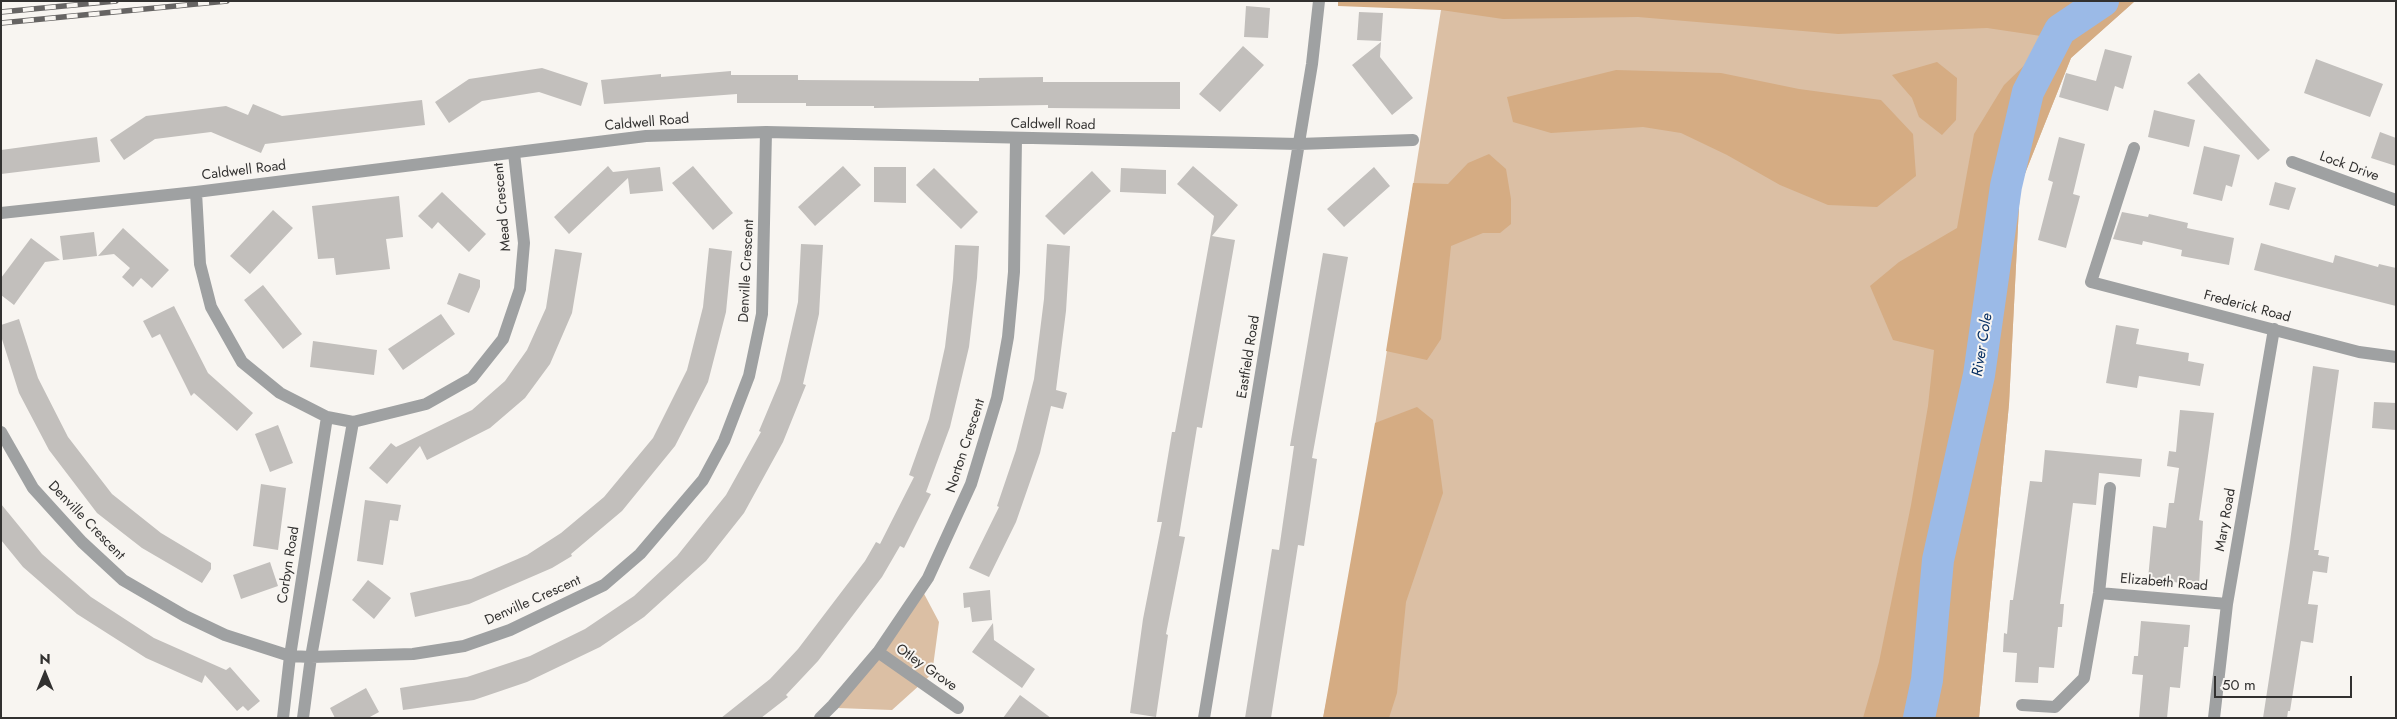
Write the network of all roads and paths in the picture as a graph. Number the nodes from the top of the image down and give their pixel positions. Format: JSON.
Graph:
{"nodes":[{"id":1,"x":1319,"y":1,"type":"edge"},
{"id":2,"x":766,"y":132,"type":"junction"},
{"id":3,"x":1016,"y":139,"type":"junction"},
{"id":4,"x":1413,"y":140,"type":"dead end"},
{"id":5,"x":1299,"y":144,"type":"junction"},
{"id":6,"x":2134,"y":148,"type":"dead end"},
{"id":7,"x":514,"y":153,"type":"junction"},
{"id":8,"x":2292,"y":162,"type":"dead end"},
{"id":9,"x":196,"y":192,"type":"junction"},
{"id":10,"x":2396,"y":200,"type":"edge"},
{"id":11,"x":1,"y":212,"type":"edge"},
{"id":12,"x":2274,"y":329,"type":"junction"},
{"id":13,"x":2396,"y":358,"type":"edge"},
{"id":14,"x":327,"y":417,"type":"junction"},
{"id":15,"x":353,"y":422,"type":"junction"},
{"id":16,"x":1,"y":432,"type":"edge"},
{"id":17,"x":2110,"y":488,"type":"dead end"},
{"id":18,"x":2099,"y":593,"type":"junction"},
{"id":19,"x":2227,"y":604,"type":"junction"},
{"id":20,"x":878,"y":652,"type":"junction"},
{"id":21,"x":290,"y":656,"type":"junction"},
{"id":22,"x":311,"y":657,"type":"junction"},
{"id":23,"x":2022,"y":704,"type":"dead end"},
{"id":24,"x":958,"y":708,"type":"dead end"},
{"id":25,"x":283,"y":718,"type":"edge"},
{"id":26,"x":303,"y":718,"type":"edge"},
{"id":27,"x":820,"y":718,"type":"edge"},
{"id":28,"x":1204,"y":718,"type":"edge"},
{"id":29,"x":2214,"y":718,"type":"edge"}],
"edges":[{"from":1,"to":5,"type":"street","name":"Eastfield Road"},
{"from":2,"to":3,"type":"street","name":"Caldwell Road"},
{"from":2,"to":7,"type":"street","name":"Caldwell Road"},
{"from":2,"to":22,"type":"street","name":"Denville Crescent"},
{"from":3,"to":5,"type":"street","name":"Caldwell Road"},
{"from":3,"to":20,"type":"street","name":"Norton Crescent"},
{"from":4,"to":5,"type":"street","name":"Caldwell Road"},
{"from":5,"to":28,"type":"street","name":"Eastfield Road"},
{"from":6,"to":12,"type":"street","name":"Frederick Road"},
{"from":7,"to":9,"type":"street","name":"Caldwell Road"},
{"from":7,"to":15,"type":"street","name":"Mead Crescent"},
{"from":8,"to":10,"type":"street","name":"Lock Drive"},
{"from":9,"to":11,"type":"street","name":"Caldwell Road"},
{"from":9,"to":14,"type":"street","name":"Mead Crescent"},
{"from":12,"to":13,"type":"street","name":"Frederick Road"},
{"from":12,"to":19,"type":"street","name":"Mary Road"},
{"from":14,"to":15,"type":"street","name":"Mead Crescent"},
{"from":14,"to":21,"type":"street","name":"Corbyn Road"},
{"from":15,"to":22,"type":"street"},
{"from":16,"to":21,"type":"street","name":"Denville Crescent"},
{"from":17,"to":18,"type":"street","name":"Elizabeth Road"},
{"from":18,"to":19,"type":"street","name":"Elizabeth Road"},
{"from":18,"to":23,"type":"street","name":"Elizabeth Road"},
{"from":19,"to":29,"type":"street","name":"Mary Road"},
{"from":20,"to":24,"type":"street","name":"Otley Grove"},
{"from":20,"to":27,"type":"street","name":"Norton Crescent"},
{"from":21,"to":22,"type":"street","name":"Denville Crescent"},
{"from":21,"to":25,"type":"street","name":"Corbyn Road"},
{"from":22,"to":26,"type":"street"}]}
